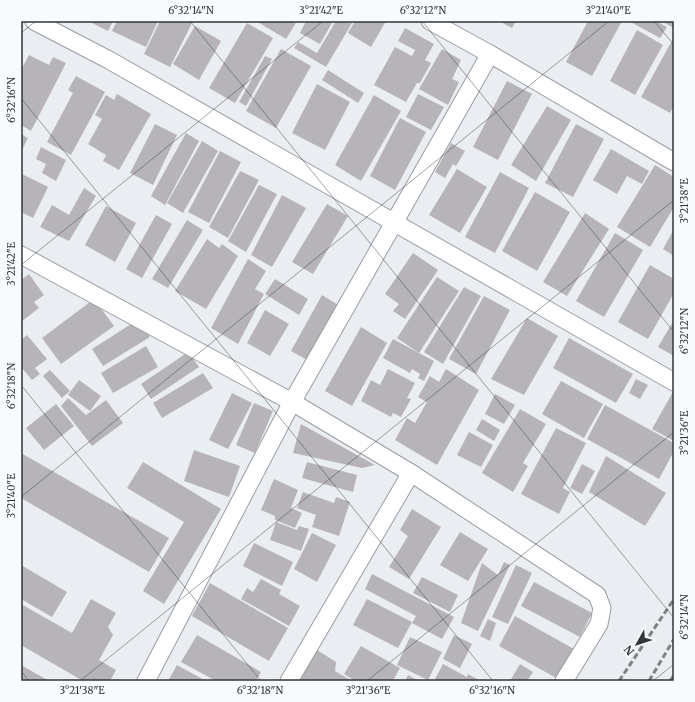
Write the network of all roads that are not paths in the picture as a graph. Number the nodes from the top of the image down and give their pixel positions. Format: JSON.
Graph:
{"nodes":[{"id":1,"x":34,"y":21,"type":"edge"},
{"id":2,"x":430,"y":21,"type":"edge"},
{"id":3,"x":490,"y":54,"type":"junction"},
{"id":4,"x":674,"y":162,"type":"edge"},
{"id":5,"x":396,"y":222,"type":"junction"},
{"id":6,"x":21,"y":255,"type":"edge"},
{"id":7,"x":674,"y":382,"type":"edge"},
{"id":8,"x":292,"y":402,"type":"junction"},
{"id":9,"x":411,"y":473,"type":"junction"},
{"id":10,"x":146,"y":681,"type":"edge"},
{"id":11,"x":289,"y":681,"type":"edge"},
{"id":12,"x":564,"y":681,"type":"edge"}],
"edges":[{"from":1,"to":5,"type":"street"},
{"from":2,"to":3,"type":"street"},
{"from":3,"to":4,"type":"street"},
{"from":3,"to":5,"type":"street"},
{"from":5,"to":7,"type":"street"},
{"from":5,"to":8,"type":"street"},
{"from":6,"to":8,"type":"street"},
{"from":8,"to":9,"type":"street"},
{"from":8,"to":10,"type":"street"},
{"from":9,"to":11,"type":"street"},
{"from":9,"to":12,"type":"street"}]}
